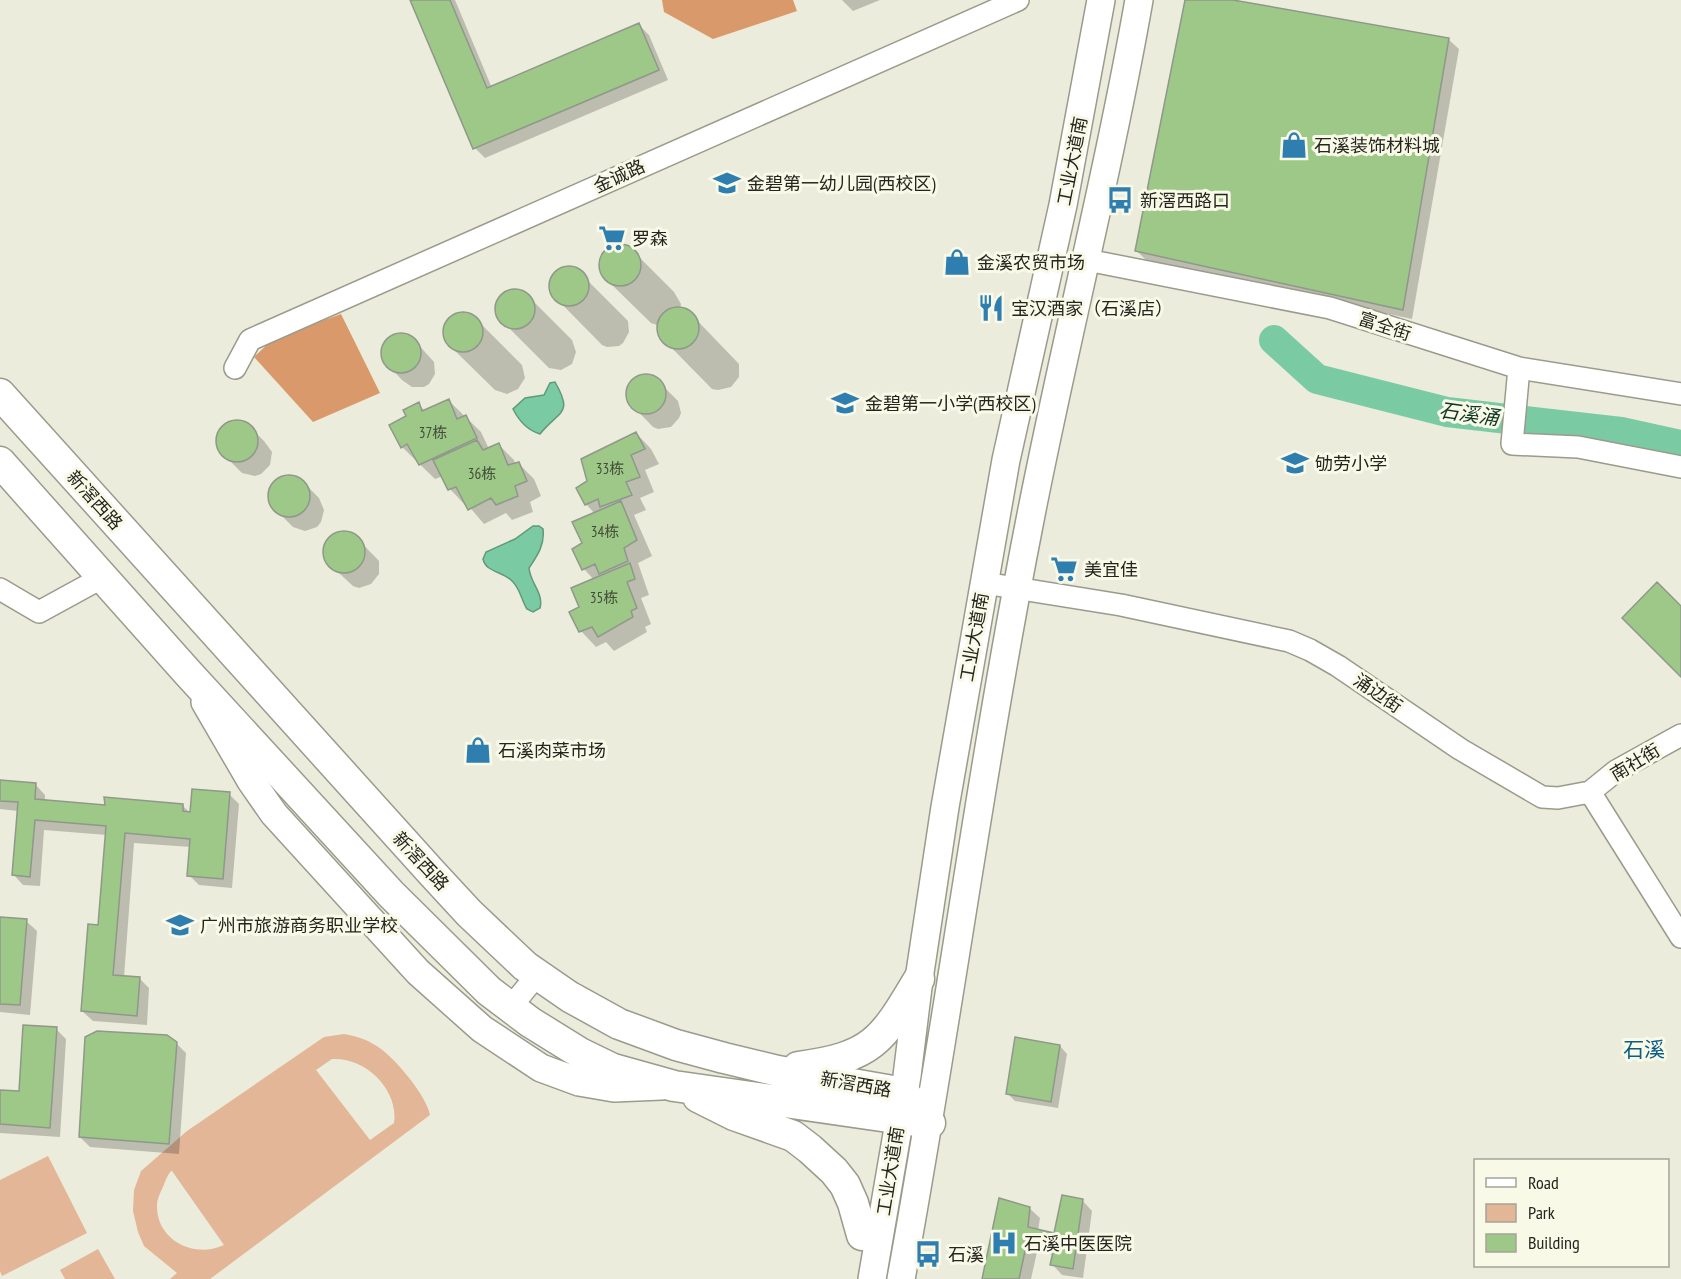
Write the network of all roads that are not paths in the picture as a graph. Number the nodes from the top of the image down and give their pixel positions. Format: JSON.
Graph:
{"nodes":[{"id":1,"x":1018,"y":0,"type":"edge"},
{"id":2,"x":1101,"y":0,"type":"edge"},
{"id":3,"x":1139,"y":0,"type":"edge"},
{"id":4,"x":1087,"y":260,"type":"junction"},
{"id":5,"x":236,"y":368,"type":"dead end"},
{"id":6,"x":1519,"y":368,"type":"junction"},
{"id":7,"x":0,"y":394,"type":"edge"},
{"id":8,"x":1681,"y":394,"type":"edge"},
{"id":9,"x":0,"y":462,"type":"edge"},
{"id":10,"x":1681,"y":467,"type":"edge"},
{"id":11,"x":103,"y":577,"type":"junction"},
{"id":12,"x":984,"y":583,"type":"junction"},
{"id":13,"x":0,"y":588,"type":"edge"},
{"id":14,"x":1017,"y":589,"type":"junction"},
{"id":15,"x":188,"y":673,"type":"junction"},
{"id":16,"x":1681,"y":735,"type":"edge"},
{"id":17,"x":1590,"y":792,"type":"junction"},
{"id":18,"x":1681,"y":937,"type":"edge"},
{"id":19,"x":537,"y":975,"type":"junction"},
{"id":20,"x":919,"y":979,"type":"junction"},
{"id":21,"x":510,"y":1008,"type":"junction"},
{"id":22,"x":778,"y":1071,"type":"junction"},
{"id":23,"x":674,"y":1086,"type":"junction"},
{"id":24,"x":901,"y":1106,"type":"junction"},
{"id":25,"x":930,"y":1123,"type":"junction"},
{"id":26,"x":862,"y":1235,"type":"junction"},
{"id":27,"x":854,"y":1279,"type":"edge"},
{"id":28,"x":872,"y":1279,"type":"edge"},
{"id":29,"x":900,"y":1279,"type":"edge"}],
"edges":[{"from":1,"to":5,"type":"street","name":"金诚路"},
{"from":2,"to":12,"type":"main road","name":"工业大道南"},
{"from":3,"to":4,"type":"main road"},
{"from":4,"to":6,"type":"street","name":"富全街"},
{"from":4,"to":14,"type":"main road"},
{"from":6,"to":8,"type":"street","name":"富全街"},
{"from":6,"to":10,"type":"street"},
{"from":7,"to":19,"type":"highway","name":"新滘西路"},
{"from":9,"to":11,"type":"highway","name":"新滘西路"},
{"from":11,"to":13,"type":"street"},
{"from":11,"to":15,"type":"highway","name":"新滘西路"},
{"from":12,"to":14,"type":"street","name":"涌边街"},
{"from":12,"to":20,"type":"main road","name":"工业大道南"},
{"from":14,"to":17,"type":"street","name":"涌边街"},
{"from":14,"to":25,"type":"main road"},
{"from":15,"to":21,"type":"highway","name":"新滘西路"},
{"from":15,"to":23,"type":"main road"},
{"from":16,"to":17,"type":"street","name":"南社街"},
{"from":17,"to":18,"type":"street"},
{"from":19,"to":21,"type":"street"},
{"from":19,"to":22,"type":"highway","name":"新滘西路"},
{"from":20,"to":22,"type":"highway"},
{"from":20,"to":24,"type":"main road","name":"工业大道南"},
{"from":21,"to":23,"type":"highway","name":"新滘西路"},
{"from":22,"to":24,"type":"highway","name":"新滘西路"},
{"from":23,"to":24,"type":"highway","name":"新滘西路"},
{"from":23,"to":26,"type":"highway"},
{"from":24,"to":25,"type":"highway","name":"新滘西路"},
{"from":24,"to":26,"type":"main road"},
{"from":24,"to":28,"type":"main road","name":"工业大道南"},
{"from":25,"to":29,"type":"main road"},
{"from":26,"to":27,"type":"main road"}]}
